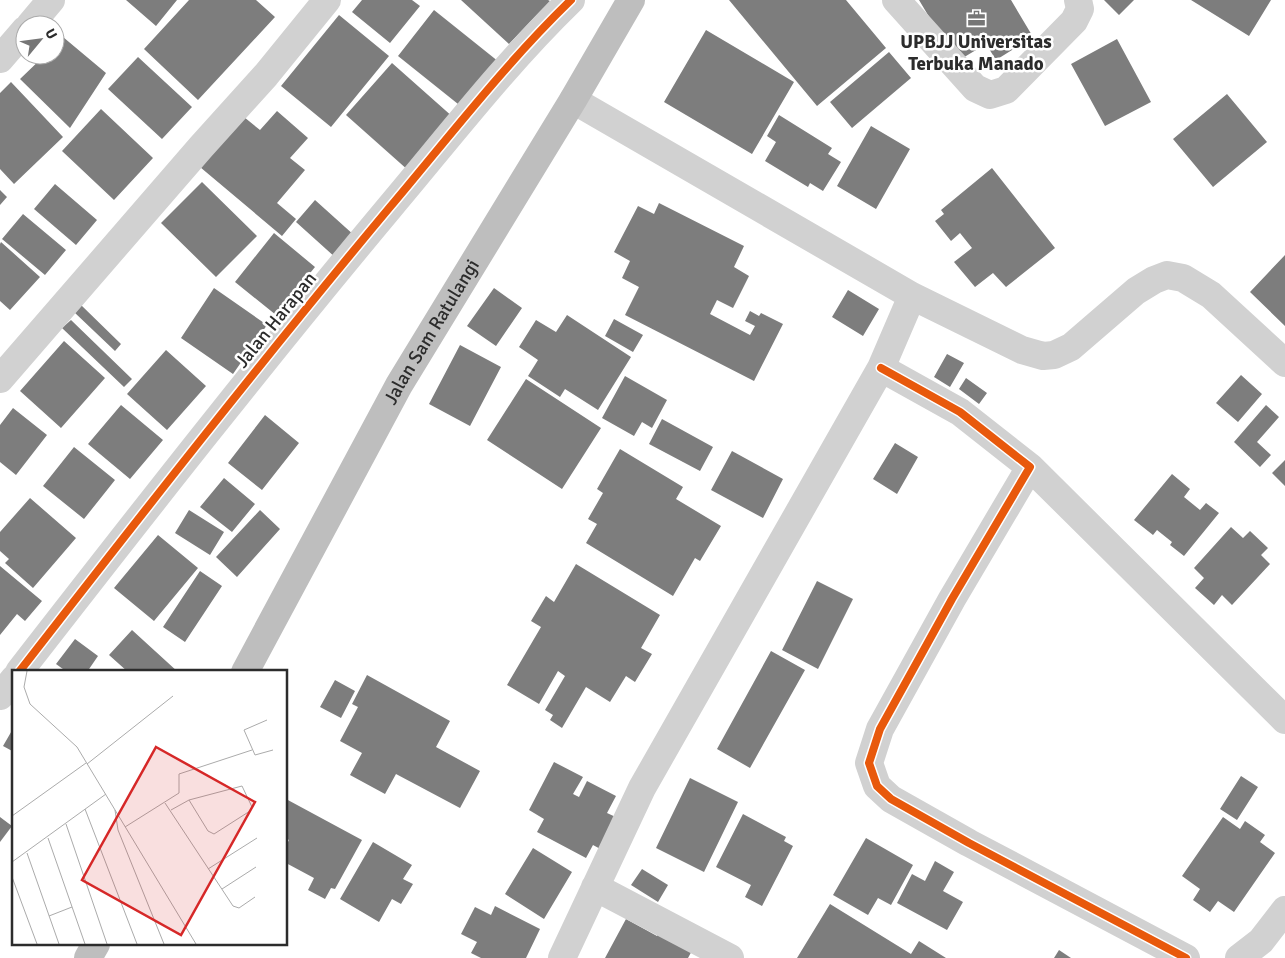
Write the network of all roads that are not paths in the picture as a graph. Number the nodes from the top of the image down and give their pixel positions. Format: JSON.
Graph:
{"nodes":[{"id":1,"x":51,"y":0,"type":"edge"},
{"id":2,"x":327,"y":0,"type":"edge"},
{"id":3,"x":571,"y":0,"type":"edge"},
{"id":4,"x":631,"y":0,"type":"edge"},
{"id":5,"x":896,"y":0,"type":"edge"},
{"id":6,"x":1078,"y":0,"type":"edge"},
{"id":7,"x":38,"y":15,"type":"edge"},
{"id":8,"x":15,"y":42,"type":"edge"},
{"id":9,"x":0,"y":59,"type":"edge"},
{"id":10,"x":573,"y":100,"type":"junction"},
{"id":11,"x":912,"y":296,"type":"junction"},
{"id":12,"x":1285,"y":362,"type":"edge"},
{"id":13,"x":881,"y":368,"type":"junction"},
{"id":14,"x":0,"y":379,"type":"edge"},
{"id":15,"x":1030,"y":467,"type":"junction"},
{"id":16,"x":22,"y":670,"type":"edge"},
{"id":17,"x":246,"y":670,"type":"edge"},
{"id":18,"x":12,"y":681,"type":"edge"},
{"id":19,"x":0,"y":696,"type":"edge"},
{"id":20,"x":1285,"y":720,"type":"edge"},
{"id":21,"x":595,"y":887,"type":"junction"},
{"id":22,"x":1285,"y":910,"type":"edge"},
{"id":23,"x":95,"y":946,"type":"edge"},
{"id":24,"x":88,"y":958,"type":"edge"},
{"id":25,"x":562,"y":958,"type":"edge"},
{"id":26,"x":730,"y":958,"type":"edge"},
{"id":27,"x":1186,"y":958,"type":"edge"},
{"id":28,"x":1239,"y":958,"type":"edge"}],
"edges":[{"from":1,"to":7,"type":"street"},
{"from":2,"to":14,"type":"street"},
{"from":3,"to":16,"type":"street","name":"Jalan Harapan"},
{"from":4,"to":10,"type":"highway","name":"Jalan Sam Ratulangi"},
{"from":5,"to":6,"type":"street"},
{"from":8,"to":9,"type":"street"},
{"from":10,"to":11,"type":"street"},
{"from":10,"to":17,"type":"highway","name":"Jalan Sam Ratulangi"},
{"from":11,"to":12,"type":"street"},
{"from":11,"to":13,"type":"street"},
{"from":13,"to":15,"type":"street"},
{"from":13,"to":21,"type":"street"},
{"from":15,"to":20,"type":"street"},
{"from":15,"to":27,"type":"street"},
{"from":18,"to":19,"type":"street"},
{"from":21,"to":25,"type":"street"},
{"from":21,"to":26,"type":"street"},
{"from":22,"to":28,"type":"street"},
{"from":23,"to":24,"type":"highway"}]}
